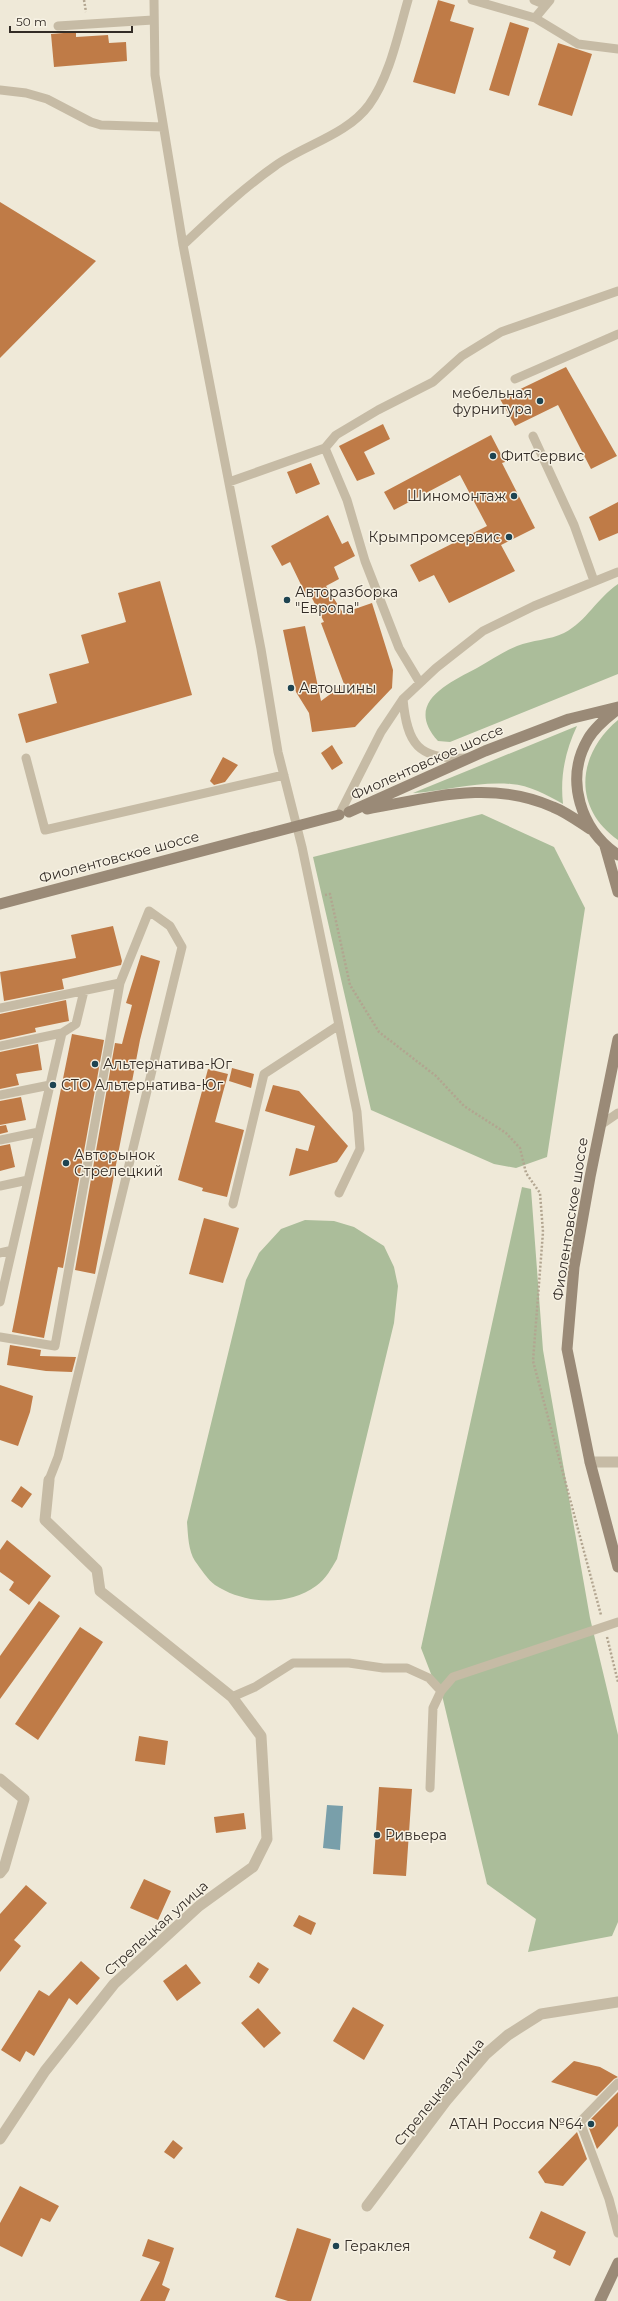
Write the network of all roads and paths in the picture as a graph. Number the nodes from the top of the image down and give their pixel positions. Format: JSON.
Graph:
{"nodes":[{"id":1,"x":154,"y":0,"type":"edge"},
{"id":2,"x":408,"y":0,"type":"edge"},
{"id":3,"x":472,"y":0,"type":"edge"},
{"id":4,"x":534,"y":0,"type":"edge"},
{"id":5,"x":548,"y":2,"type":"edge"},
{"id":6,"x":535,"y":18,"type":"junction"},
{"id":7,"x":153,"y":20,"type":"junction"},
{"id":8,"x":58,"y":26,"type":"dead end"},
{"id":9,"x":618,"y":49,"type":"edge"},
{"id":10,"x":0,"y":90,"type":"edge"},
{"id":11,"x":163,"y":127,"type":"junction"},
{"id":12,"x":183,"y":245,"type":"junction"},
{"id":13,"x":618,"y":291,"type":"edge"},
{"id":14,"x":618,"y":334,"type":"edge"},
{"id":15,"x":515,"y":378,"type":"dead end"},
{"id":16,"x":533,"y":436,"type":"dead end"},
{"id":17,"x":325,"y":448,"type":"junction"},
{"id":18,"x":229,"y":482,"type":"junction"},
{"id":19,"x":618,"y":572,"type":"edge"},
{"id":20,"x":594,"y":581,"type":"junction"},
{"id":21,"x":420,"y":683,"type":"junction"},
{"id":22,"x":403,"y":699,"type":"junction"},
{"id":23,"x":618,"y":708,"type":"edge"},
{"id":24,"x":26,"y":758,"type":"dead end"},
{"id":25,"x":470,"y":758,"type":"junction"},
{"id":26,"x":284,"y":774,"type":"junction"},
{"id":27,"x":338,"y":815,"type":"joint"},
{"id":28,"x":297,"y":825,"type":"junction"},
{"id":29,"x":590,"y":829,"type":"junction"},
{"id":30,"x":605,"y":846,"type":"junction"},
{"id":31,"x":618,"y":855,"type":"edge"},
{"id":32,"x":618,"y":892,"type":"edge"},
{"id":33,"x":312,"y":898,"type":"junction"},
{"id":34,"x":0,"y":904,"type":"edge"},
{"id":35,"x":120,"y":983,"type":"junction"},
{"id":36,"x":84,"y":991,"type":"junction"},
{"id":37,"x":0,"y":1008,"type":"edge"},
{"id":38,"x":339,"y":1025,"type":"junction"},
{"id":39,"x":62,"y":1033,"type":"junction"},
{"id":40,"x":618,"y":1039,"type":"edge"},
{"id":41,"x":0,"y":1046,"type":"edge"},
{"id":42,"x":616,"y":1059,"type":"edge"},
{"id":43,"x":50,"y":1085,"type":"junction"},
{"id":44,"x":0,"y":1095,"type":"edge"},
{"id":45,"x":618,"y":1113,"type":"edge"},
{"id":46,"x":602,"y":1124,"type":"junction"},
{"id":47,"x":39,"y":1132,"type":"junction"},
{"id":48,"x":0,"y":1140,"type":"edge"},
{"id":49,"x":28,"y":1180,"type":"junction"},
{"id":50,"x":0,"y":1186,"type":"edge"},
{"id":51,"x":339,"y":1193,"type":"dead end"},
{"id":52,"x":233,"y":1204,"type":"dead end"},
{"id":53,"x":12,"y":1250,"type":"junction"},
{"id":54,"x":0,"y":1253,"type":"edge"},
{"id":55,"x":0,"y":1302,"type":"edge"},
{"id":56,"x":0,"y":1337,"type":"edge"},
{"id":57,"x":590,"y":1462,"type":"junction"},
{"id":58,"x":618,"y":1462,"type":"edge"},
{"id":59,"x":49,"y":1480,"type":"joint"},
{"id":60,"x":618,"y":1567,"type":"edge"},
{"id":61,"x":618,"y":1622,"type":"edge"},
{"id":62,"x":603,"y":1625,"type":"junction"},
{"id":63,"x":618,"y":1682,"type":"edge"},
{"id":64,"x":441,"y":1691,"type":"junction"},
{"id":65,"x":232,"y":1697,"type":"junction"},
{"id":66,"x":0,"y":1779,"type":"edge"},
{"id":67,"x":430,"y":1788,"type":"dead end"},
{"id":68,"x":0,"y":1873,"type":"edge"},
{"id":69,"x":618,"y":2002,"type":"edge"},
{"id":70,"x":618,"y":2083,"type":"edge"},
{"id":71,"x":0,"y":2139,"type":"edge"},
{"id":72,"x":368,"y":2206,"type":"dead end"},
{"id":73,"x":618,"y":2233,"type":"edge"},
{"id":74,"x":618,"y":2263,"type":"edge"},
{"id":75,"x":600,"y":2301,"type":"edge"}],
"edges":[{"from":1,"to":7,"type":"lane"},
{"from":2,"to":12,"type":"lane"},
{"from":3,"to":6,"type":"lane"},
{"from":4,"to":5,"type":"lane"},
{"from":5,"to":6,"type":"lane"},
{"from":6,"to":9,"type":"lane"},
{"from":7,"to":8,"type":"lane"},
{"from":7,"to":11,"type":"lane"},
{"from":10,"to":11,"type":"lane"},
{"from":11,"to":12,"type":"lane"},
{"from":12,"to":18,"type":"lane"},
{"from":13,"to":17,"type":"lane"},
{"from":14,"to":15,"type":"lane"},
{"from":16,"to":20,"type":"lane"},
{"from":17,"to":18,"type":"lane"},
{"from":17,"to":21,"type":"lane"},
{"from":18,"to":26,"type":"lane"},
{"from":19,"to":20,"type":"lane"},
{"from":20,"to":21,"type":"lane"},
{"from":21,"to":22,"type":"lane"},
{"from":22,"to":25,"type":"lane"},
{"from":22,"to":27,"type":"lane"},
{"from":23,"to":25,"type":"main road","name":"Фиолентовское шоссе"},
{"from":23,"to":29,"type":"main road","name":"Фиолентовское шоссе"},
{"from":24,"to":26,"type":"lane"},
{"from":25,"to":29,"type":"main road","name":"Фиолентовское шоссе"},
{"from":26,"to":28,"type":"lane"},
{"from":27,"to":28,"type":"main road","name":"Фиолентовское шоссе"},
{"from":28,"to":33,"type":"lane"},
{"from":28,"to":34,"type":"main road","name":"Фиолентовское шоссе"},
{"from":29,"to":30,"type":"main road","name":"Фиолентовское шоссе"},
{"from":30,"to":31,"type":"main road","name":"Фиолентовское шоссе"},
{"from":30,"to":32,"type":"main road","name":"Фиолентовское шоссе"},
{"from":33,"to":38,"type":"lane"},
{"from":33,"to":62,"type":"path"},
{"from":35,"to":36,"type":"lane"},
{"from":35,"to":56,"type":"lane"},
{"from":35,"to":59,"type":"lane"},
{"from":36,"to":37,"type":"lane"},
{"from":36,"to":39,"type":"lane"},
{"from":38,"to":51,"type":"lane"},
{"from":38,"to":52,"type":"lane"},
{"from":39,"to":41,"type":"lane"},
{"from":39,"to":43,"type":"lane"},
{"from":40,"to":42,"type":"main road","name":"Фиолентовское шоссе"},
{"from":42,"to":46,"type":"main road","name":"Фиолентовское шоссе"},
{"from":43,"to":44,"type":"lane"},
{"from":43,"to":47,"type":"lane"},
{"from":45,"to":46,"type":"lane"},
{"from":46,"to":57,"type":"main road","name":"Фиолентовское шоссе"},
{"from":47,"to":48,"type":"lane"},
{"from":47,"to":49,"type":"lane"},
{"from":49,"to":50,"type":"lane"},
{"from":49,"to":53,"type":"lane"},
{"from":53,"to":54,"type":"lane"},
{"from":53,"to":55,"type":"lane"},
{"from":57,"to":58,"type":"street"},
{"from":57,"to":60,"type":"main road","name":"Фиолентовское шоссе"},
{"from":59,"to":65,"type":"street","name":"Стрелецкая улица"},
{"from":61,"to":62,"type":"lane"},
{"from":62,"to":63,"type":"path"},
{"from":62,"to":64,"type":"lane"},
{"from":64,"to":65,"type":"lane"},
{"from":64,"to":67,"type":"lane"},
{"from":65,"to":71,"type":"street","name":"Стрелецкая улица"},
{"from":66,"to":68,"type":"street"},
{"from":69,"to":72,"type":"street","name":"Стрелецкая улица"},
{"from":70,"to":73,"type":"lane"},
{"from":74,"to":75,"type":"main road"}]}
